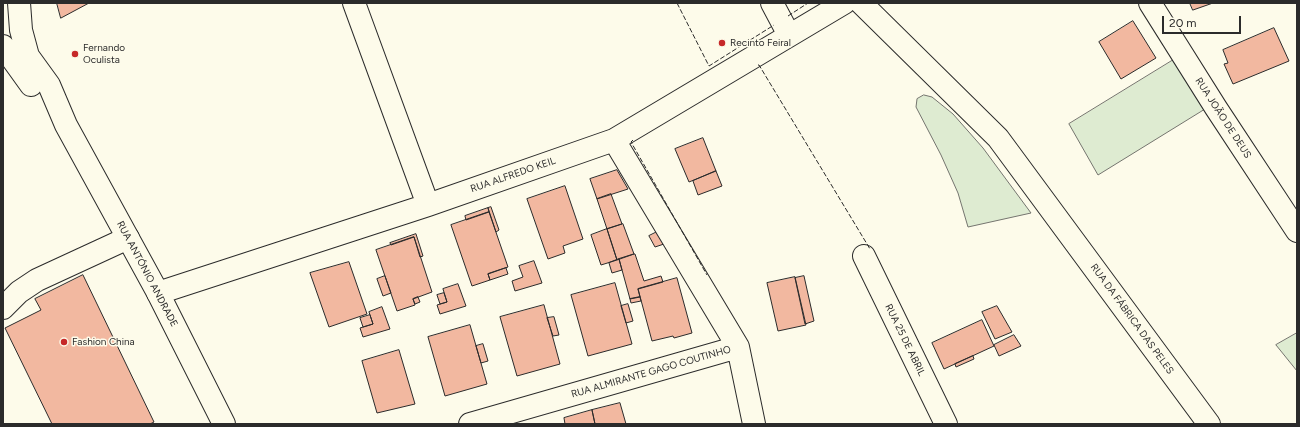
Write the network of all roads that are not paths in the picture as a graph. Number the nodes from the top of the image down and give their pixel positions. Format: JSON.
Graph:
{"nodes":[{"id":1,"x":19,"y":3,"type":"edge"},
{"id":2,"x":354,"y":3,"type":"edge"},
{"id":3,"x":772,"y":3,"type":"edge"},
{"id":4,"x":844,"y":3,"type":"edge"},
{"id":5,"x":861,"y":3,"type":"edge"},
{"id":6,"x":1150,"y":3,"type":"edge"},
{"id":7,"x":789,"y":35,"type":"junction"},
{"id":8,"x":3,"y":46,"type":"edge"},
{"id":9,"x":66,"y":125,"type":"junction"},
{"id":10,"x":614,"y":140,"type":"junction"},
{"id":11,"x":428,"y":205,"type":"junction"},
{"id":12,"x":1297,"y":231,"type":"edge"},
{"id":13,"x":128,"y":238,"type":"junction"},
{"id":14,"x":864,"y":256,"type":"dead end"},
{"id":15,"x":158,"y":293,"type":"junction"},
{"id":16,"x":3,"y":308,"type":"edge"},
{"id":17,"x":738,"y":347,"type":"junction"},
{"id":18,"x":224,"y":424,"type":"edge"},
{"id":19,"x":470,"y":424,"type":"edge"},
{"id":20,"x":754,"y":424,"type":"edge"},
{"id":21,"x":946,"y":424,"type":"edge"},
{"id":22,"x":1209,"y":424,"type":"edge"}],
"edges":[{"from":1,"to":9,"type":"street","name":"RUA ANTÓNIO ANDRADE"},
{"from":2,"to":11,"type":"street"},
{"from":3,"to":7,"type":"street"},
{"from":4,"to":7,"type":"street","name":"RUA ALFREDO KEIL"},
{"from":5,"to":22,"type":"street","name":"RUA DA FÁBRICA DAS PELES"},
{"from":6,"to":12,"type":"street","name":"RUA JOÃO DE DEUS"},
{"from":7,"to":10,"type":"street","name":"RUA ALFREDO KEIL"},
{"from":8,"to":9,"type":"street","name":"RUA ANTÓNIO ANDRADE"},
{"from":9,"to":13,"type":"street","name":"RUA ANTÓNIO ANDRADE"},
{"from":10,"to":11,"type":"street","name":"RUA ALFREDO KEIL"},
{"from":10,"to":17,"type":"street","name":"RUA ALMIRANTE GAGO COUTINHO"},
{"from":11,"to":15,"type":"street","name":"RUA ALFREDO KEIL"},
{"from":13,"to":15,"type":"street","name":"RUA ANTÓNIO ANDRADE"},
{"from":13,"to":16,"type":"street"},
{"from":14,"to":21,"type":"street","name":"RUA 25 DE ABRIL"},
{"from":15,"to":18,"type":"street","name":"RUA ANTÓNIO ANDRADE"},
{"from":17,"to":19,"type":"street","name":"RUA ALMIRANTE GAGO COUTINHO"},
{"from":17,"to":20,"type":"street"}]}
